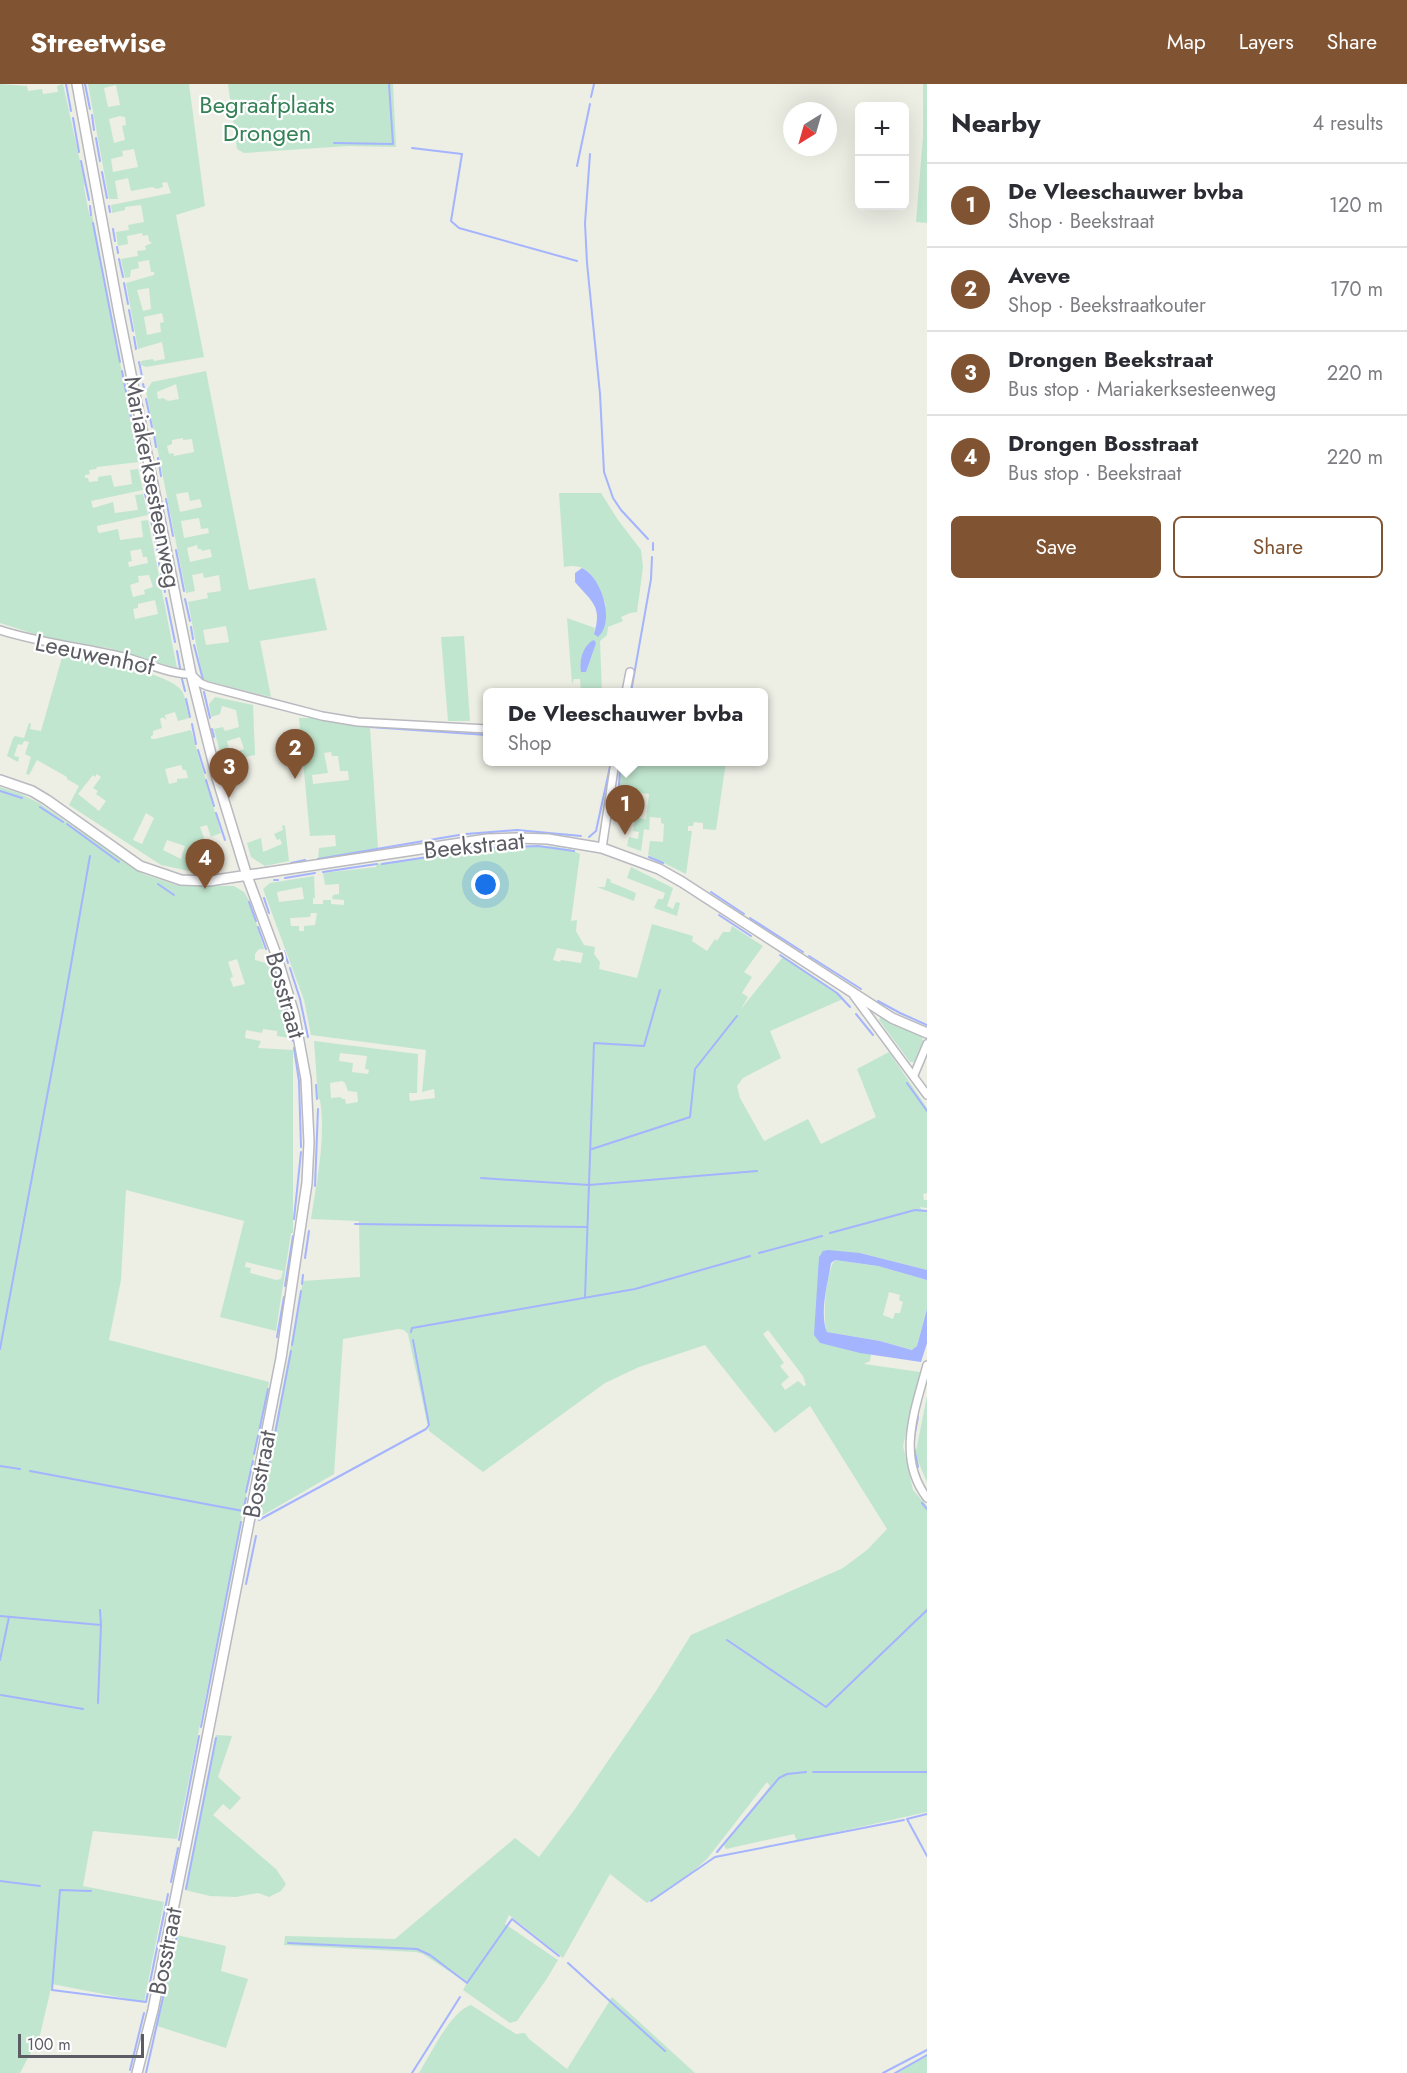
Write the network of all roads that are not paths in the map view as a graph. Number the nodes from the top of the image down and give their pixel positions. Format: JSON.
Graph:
{"nodes":[{"id":1,"x":77,"y":84,"type":"edge"},
{"id":2,"x":0,"y":630,"type":"edge"},
{"id":3,"x":630,"y":672,"type":"dead end"},
{"id":4,"x":191,"y":674,"type":"junction"},
{"id":5,"x":627,"y":688,"type":"edge"},
{"id":6,"x":483,"y":729,"type":"edge"},
{"id":7,"x":614,"y":766,"type":"edge"},
{"id":8,"x":0,"y":780,"type":"edge"},
{"id":9,"x":602,"y":848,"type":"junction"},
{"id":10,"x":247,"y":876,"type":"junction"},
{"id":11,"x":851,"y":991,"type":"junction"},
{"id":12,"x":927,"y":1033,"type":"edge"},
{"id":13,"x":927,"y":1044,"type":"edge"},
{"id":14,"x":914,"y":1076,"type":"junction"},
{"id":15,"x":927,"y":1095,"type":"edge"},
{"id":16,"x":927,"y":1365,"type":"edge"},
{"id":17,"x":927,"y":1498,"type":"edge"},
{"id":18,"x":137,"y":2073,"type":"edge"}],
"edges":[{"from":1,"to":4,"type":"street","name":"Mariakerksesteenweg"},
{"from":2,"to":4,"type":"street","name":"Leeuwenhof"},
{"from":3,"to":5,"type":"street"},
{"from":4,"to":6,"type":"street","name":"Leeuwenhof"},
{"from":4,"to":10,"type":"street","name":"Mariakerksesteenweg"},
{"from":7,"to":9,"type":"street"},
{"from":8,"to":10,"type":"street","name":"Beekstraat"},
{"from":9,"to":10,"type":"street","name":"Beekstraat"},
{"from":9,"to":11,"type":"street","name":"Beekstraat"},
{"from":10,"to":18,"type":"street","name":"Bosstraat"},
{"from":11,"to":12,"type":"street","name":"Beekstraat"},
{"from":11,"to":14,"type":"street"},
{"from":13,"to":14,"type":"street"},
{"from":14,"to":15,"type":"street"},
{"from":16,"to":17,"type":"street"}]}
